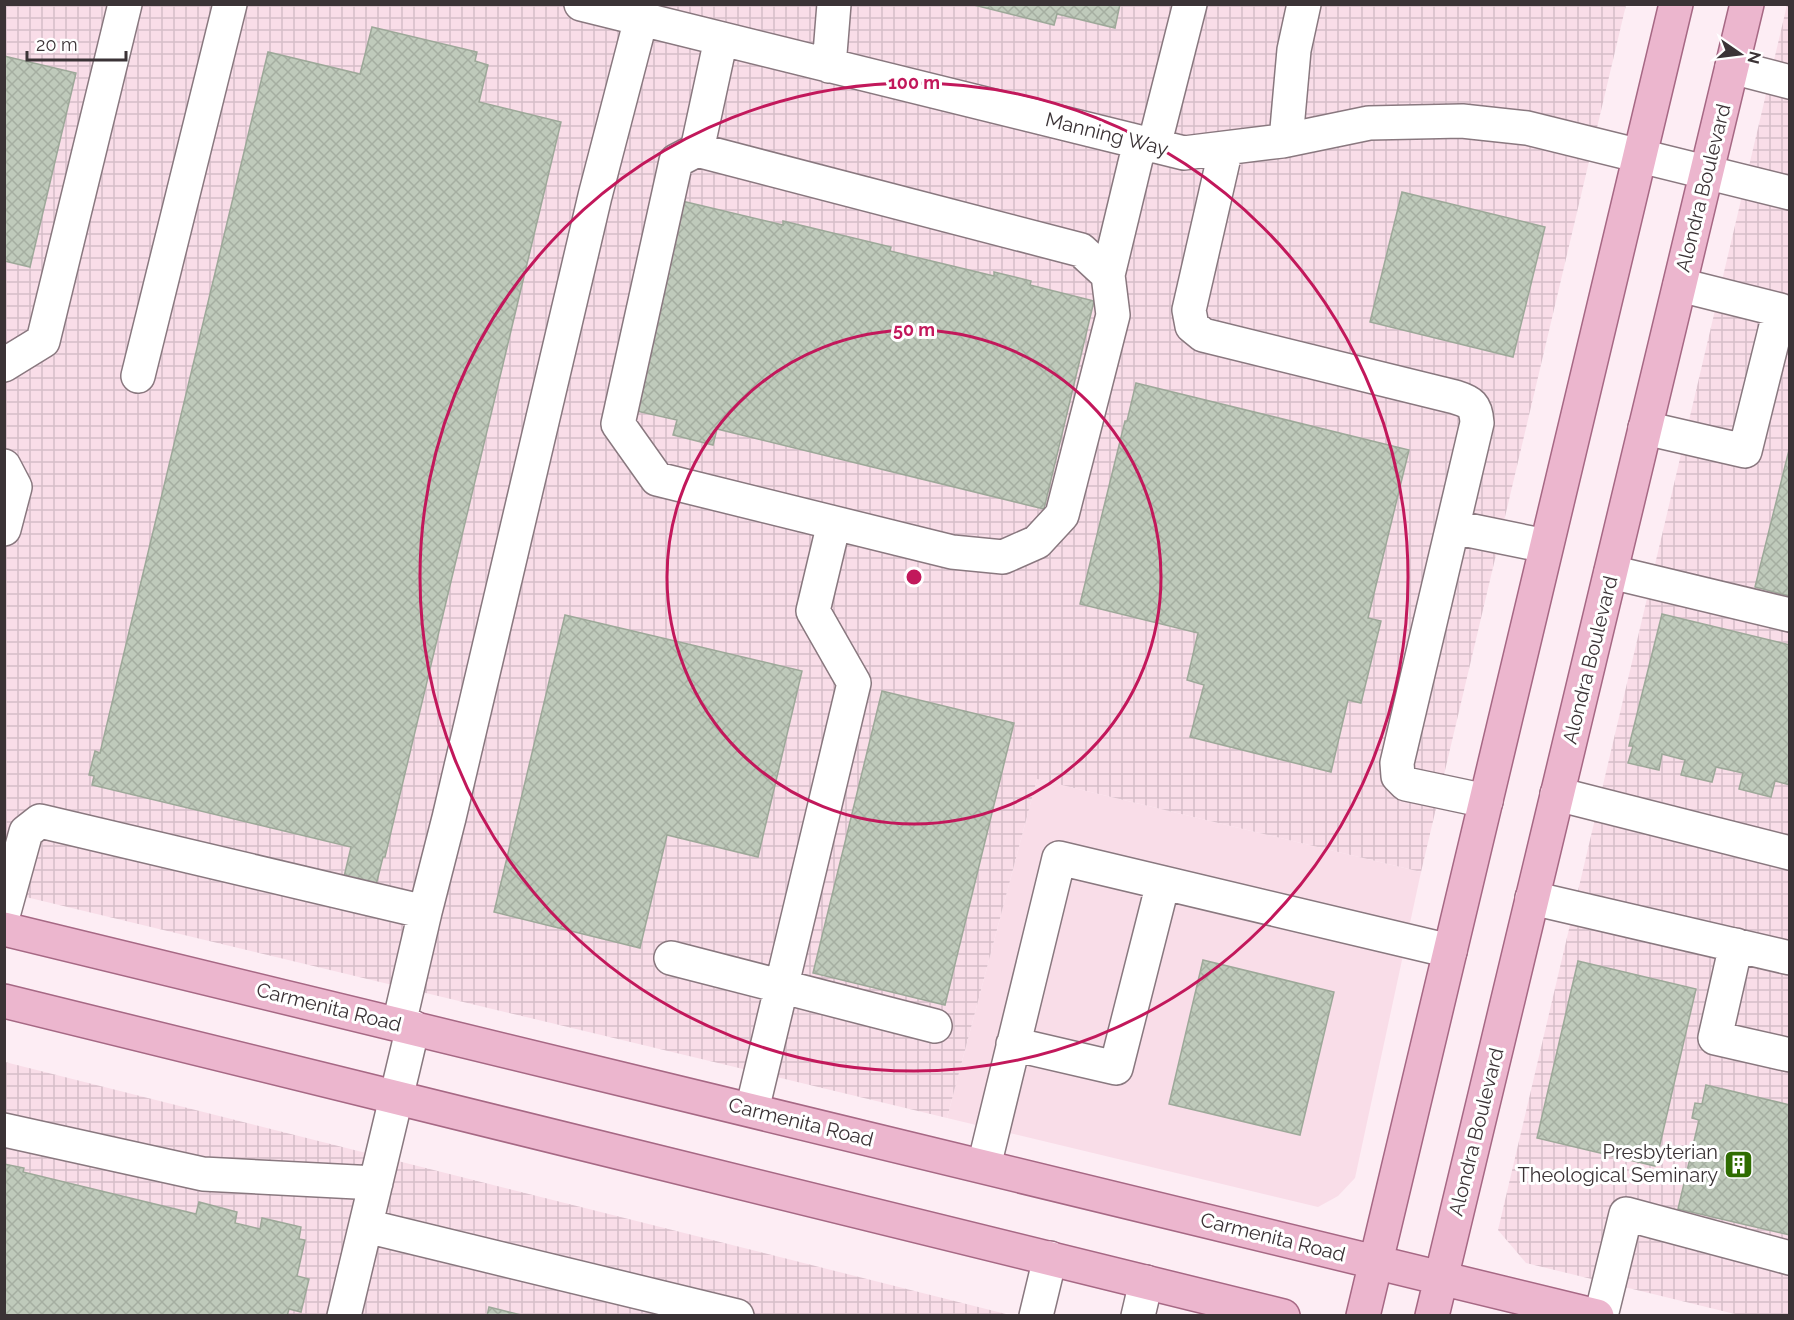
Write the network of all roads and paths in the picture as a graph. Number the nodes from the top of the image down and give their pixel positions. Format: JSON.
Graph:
{"nodes":[{"id":1,"x":125,"y":4,"type":"edge"},
{"id":2,"x":230,"y":4,"type":"edge"},
{"id":3,"x":581,"y":4,"type":"edge"},
{"id":4,"x":834,"y":4,"type":"edge"},
{"id":5,"x":1190,"y":4,"type":"edge"},
{"id":6,"x":1304,"y":4,"type":"edge"},
{"id":7,"x":1676,"y":4,"type":"edge"},
{"id":8,"x":1748,"y":4,"type":"edge"},
{"id":9,"x":641,"y":19,"type":"junction"},
{"id":10,"x":721,"y":39,"type":"junction"},
{"id":11,"x":830,"y":66,"type":"junction"},
{"id":12,"x":1732,"y":67,"type":"junction"},
{"id":13,"x":1790,"y":82,"type":"edge"},
{"id":14,"x":1286,"y":140,"type":"junction"},
{"id":15,"x":1147,"y":144,"type":"junction"},
{"id":16,"x":1226,"y":148,"type":"junction"},
{"id":17,"x":697,"y":150,"type":"junction"},
{"id":18,"x":1639,"y":156,"type":"junction"},
{"id":19,"x":1707,"y":173,"type":"junction"},
{"id":20,"x":1790,"y":193,"type":"edge"},
{"id":21,"x":1108,"y":275,"type":"junction"},
{"id":22,"x":1680,"y":285,"type":"junction"},
{"id":23,"x":4,"y":365,"type":"edge"},
{"id":24,"x":138,"y":376,"type":"dead end"},
{"id":25,"x":1645,"y":428,"type":"junction"},
{"id":26,"x":4,"y":466,"type":"edge"},
{"id":27,"x":834,"y":523,"type":"junction"},
{"id":28,"x":1453,"y":527,"type":"junction"},
{"id":29,"x":4,"y":529,"type":"edge"},
{"id":30,"x":1546,"y":546,"type":"junction"},
{"id":31,"x":1611,"y":572,"type":"junction"},
{"id":32,"x":1790,"y":615,"type":"edge"},
{"id":33,"x":1557,"y":794,"type":"junction"},
{"id":34,"x":1486,"y":801,"type":"junction"},
{"id":35,"x":1790,"y":853,"type":"edge"},
{"id":36,"x":1163,"y":883,"type":"junction"},
{"id":37,"x":1532,"y":898,"type":"junction"},
{"id":38,"x":4,"y":912,"type":"edge"},
{"id":39,"x":425,"y":912,"type":"junction"},
{"id":40,"x":4,"y":929,"type":"edge"},
{"id":41,"x":1736,"y":945,"type":"junction"},
{"id":42,"x":1450,"y":951,"type":"junction"},
{"id":43,"x":671,"y":958,"type":"dead end"},
{"id":44,"x":1790,"y":958,"type":"edge"},
{"id":45,"x":782,"y":986,"type":"junction"},
{"id":46,"x":4,"y":1001,"type":"edge"},
{"id":47,"x":406,"y":1025,"type":"junction"},
{"id":48,"x":935,"y":1026,"type":"dead end"},
{"id":49,"x":1013,"y":1044,"type":"junction"},
{"id":50,"x":1790,"y":1055,"type":"edge"},
{"id":51,"x":396,"y":1098,"type":"junction"},
{"id":52,"x":752,"y":1110,"type":"junction"},
{"id":53,"x":4,"y":1130,"type":"edge"},
{"id":54,"x":984,"y":1166,"type":"junction"},
{"id":55,"x":376,"y":1183,"type":"junction"},
{"id":56,"x":366,"y":1226,"type":"junction"},
{"id":57,"x":1050,"y":1258,"type":"junction"},
{"id":58,"x":1790,"y":1258,"type":"edge"},
{"id":59,"x":1376,"y":1262,"type":"junction"},
{"id":60,"x":1441,"y":1277,"type":"junction"},
{"id":61,"x":1146,"y":1282,"type":"junction"},
{"id":62,"x":344,"y":1316,"type":"edge"},
{"id":63,"x":736,"y":1316,"type":"edge"},
{"id":64,"x":1036,"y":1316,"type":"edge"},
{"id":65,"x":1138,"y":1316,"type":"edge"},
{"id":66,"x":1283,"y":1316,"type":"edge"},
{"id":67,"x":1363,"y":1316,"type":"edge"},
{"id":68,"x":1432,"y":1316,"type":"edge"},
{"id":69,"x":1599,"y":1316,"type":"edge"}],
"edges":[{"from":1,"to":23,"type":"street"},
{"from":2,"to":24,"type":"street"},
{"from":3,"to":9,"type":"street","name":"Manning Way"},
{"from":4,"to":11,"type":"street"},
{"from":5,"to":15,"type":"street"},
{"from":6,"to":14,"type":"street"},
{"from":7,"to":18,"type":"main road"},
{"from":8,"to":12,"type":"main road","name":"Alondra Boulevard"},
{"from":9,"to":10,"type":"street","name":"Manning Way"},
{"from":9,"to":39,"type":"street"},
{"from":10,"to":11,"type":"street","name":"Manning Way"},
{"from":10,"to":17,"type":"street"},
{"from":11,"to":15,"type":"street","name":"Manning Way"},
{"from":12,"to":13,"type":"street"},
{"from":12,"to":19,"type":"main road","name":"Alondra Boulevard"},
{"from":14,"to":16,"type":"street","name":"Manning Way"},
{"from":14,"to":18,"type":"street","name":"Manning Way"},
{"from":15,"to":16,"type":"street","name":"Manning Way"},
{"from":15,"to":21,"type":"street"},
{"from":16,"to":28,"type":"street"},
{"from":17,"to":21,"type":"street"},
{"from":17,"to":27,"type":"street"},
{"from":18,"to":19,"type":"street","name":"Manning Way"},
{"from":18,"to":30,"type":"main road"},
{"from":19,"to":20,"type":"street","name":"Manning Way"},
{"from":19,"to":22,"type":"main road","name":"Alondra Boulevard"},
{"from":21,"to":27,"type":"street"},
{"from":22,"to":25,"type":"main road","name":"Alondra Boulevard"},
{"from":22,"to":25,"type":"street"},
{"from":25,"to":31,"type":"main road","name":"Alondra Boulevard"},
{"from":26,"to":29,"type":"street"},
{"from":27,"to":45,"type":"street"},
{"from":28,"to":30,"type":"street"},
{"from":28,"to":34,"type":"street"},
{"from":30,"to":34,"type":"main road"},
{"from":31,"to":32,"type":"street"},
{"from":31,"to":33,"type":"main road","name":"Alondra Boulevard"},
{"from":33,"to":35,"type":"street"},
{"from":33,"to":37,"type":"main road","name":"Alondra Boulevard"},
{"from":34,"to":42,"type":"main road"},
{"from":36,"to":42,"type":"street"},
{"from":36,"to":49,"type":"street"},
{"from":36,"to":49,"type":"street"},
{"from":37,"to":41,"type":"street"},
{"from":37,"to":60,"type":"main road","name":"Alondra Boulevard"},
{"from":38,"to":39,"type":"street"},
{"from":39,"to":47,"type":"street"},
{"from":40,"to":47,"type":"main road","name":"Carmenita Road"},
{"from":41,"to":44,"type":"street"},
{"from":41,"to":50,"type":"street"},
{"from":42,"to":59,"type":"main road"},
{"from":43,"to":45,"type":"street"},
{"from":45,"to":48,"type":"street"},
{"from":45,"to":52,"type":"street"},
{"from":46,"to":51,"type":"main road"},
{"from":47,"to":51,"type":"street"},
{"from":47,"to":52,"type":"main road","name":"Carmenita Road"},
{"from":49,"to":54,"type":"street"},
{"from":51,"to":55,"type":"street"},
{"from":51,"to":57,"type":"main road"},
{"from":52,"to":54,"type":"main road","name":"Carmenita Road"},
{"from":53,"to":55,"type":"street"},
{"from":54,"to":59,"type":"main road","name":"Carmenita Road"},
{"from":55,"to":56,"type":"street"},
{"from":56,"to":62,"type":"street"},
{"from":56,"to":63,"type":"street"},
{"from":57,"to":61,"type":"main road"},
{"from":57,"to":64,"type":"street"},
{"from":58,"to":69,"type":"street"},
{"from":59,"to":60,"type":"main road","name":"Carmenita Road"},
{"from":59,"to":67,"type":"main road"},
{"from":60,"to":68,"type":"main road","name":"Alondra Boulevard"},
{"from":60,"to":69,"type":"main road","name":"Carmenita Road"},
{"from":61,"to":65,"type":"street"},
{"from":61,"to":66,"type":"main road"}]}
